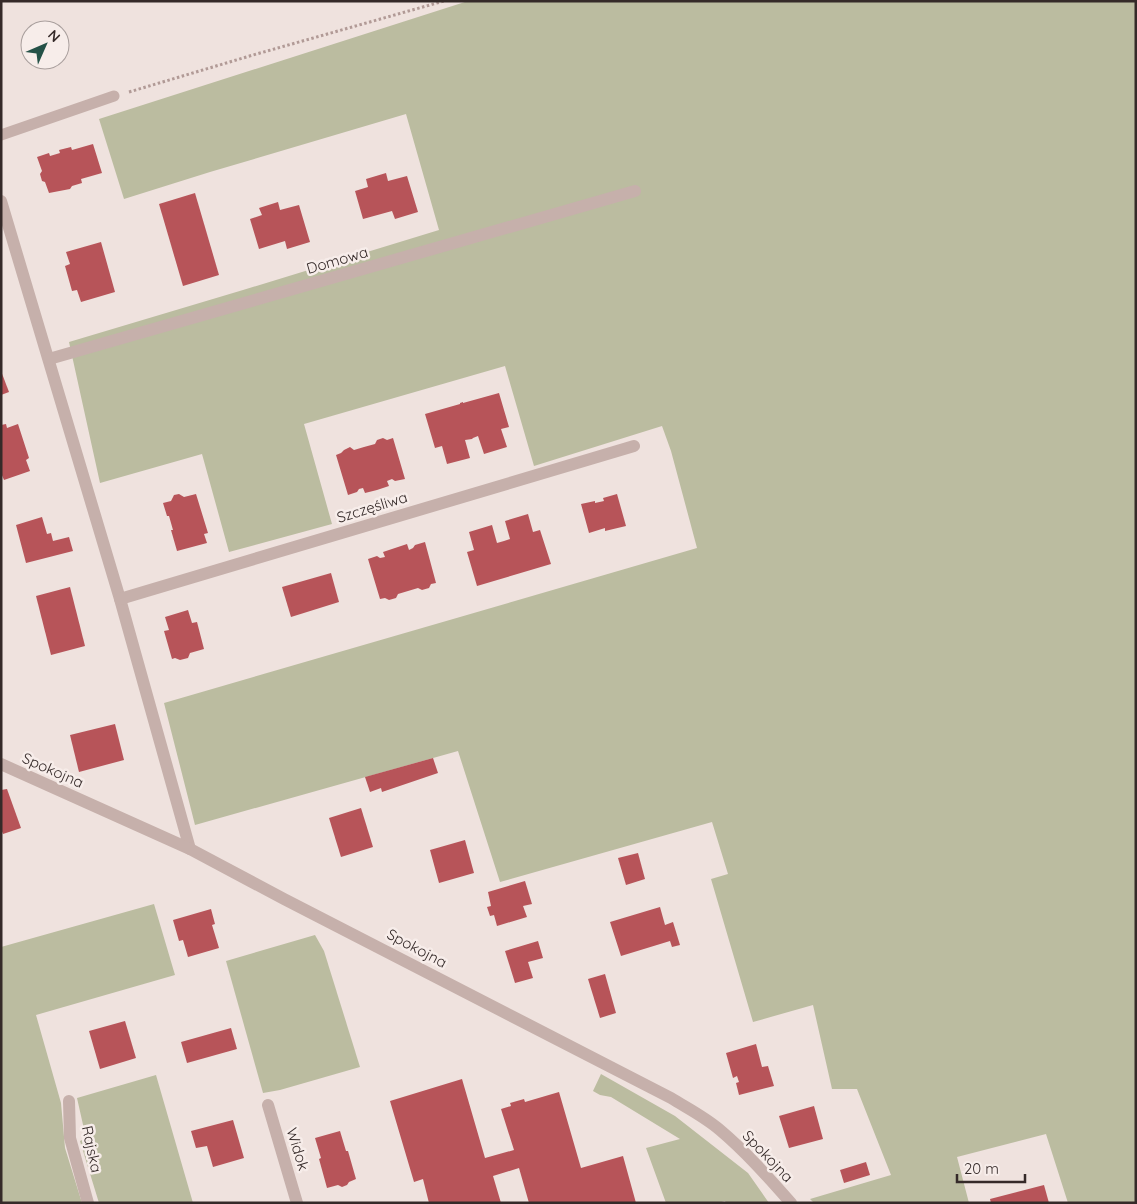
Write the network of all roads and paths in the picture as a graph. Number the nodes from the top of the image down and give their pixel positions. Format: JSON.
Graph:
{"nodes":[{"id":1,"x":444,"y":1,"type":"edge"},
{"id":2,"x":114,"y":96,"type":"joint"},
{"id":3,"x":1,"y":135,"type":"edge"},
{"id":4,"x":635,"y":191,"type":"dead end"},
{"id":5,"x":1,"y":202,"type":"edge"},
{"id":6,"x":49,"y":360,"type":"junction"},
{"id":7,"x":634,"y":446,"type":"dead end"},
{"id":8,"x":120,"y":599,"type":"junction"},
{"id":9,"x":1,"y":764,"type":"edge"},
{"id":10,"x":190,"y":849,"type":"junction"},
{"id":11,"x":69,"y":1101,"type":"dead end"},
{"id":12,"x":268,"y":1105,"type":"dead end"},
{"id":13,"x":88,"y":1203,"type":"edge"},
{"id":14,"x":297,"y":1203,"type":"edge"},
{"id":15,"x":791,"y":1203,"type":"edge"}],
"edges":[{"from":1,"to":2,"type":"path"},
{"from":2,"to":3,"type":"lane"},
{"from":4,"to":6,"type":"street","name":"Domowa"},
{"from":5,"to":6,"type":"street"},
{"from":6,"to":8,"type":"street"},
{"from":7,"to":8,"type":"street","name":"Szczęśliwa"},
{"from":8,"to":10,"type":"street"},
{"from":9,"to":10,"type":"street","name":"Spokojna"},
{"from":10,"to":15,"type":"street","name":"Spokojna"},
{"from":11,"to":13,"type":"street","name":"Rajska"},
{"from":12,"to":14,"type":"street","name":"Widok"}]}
